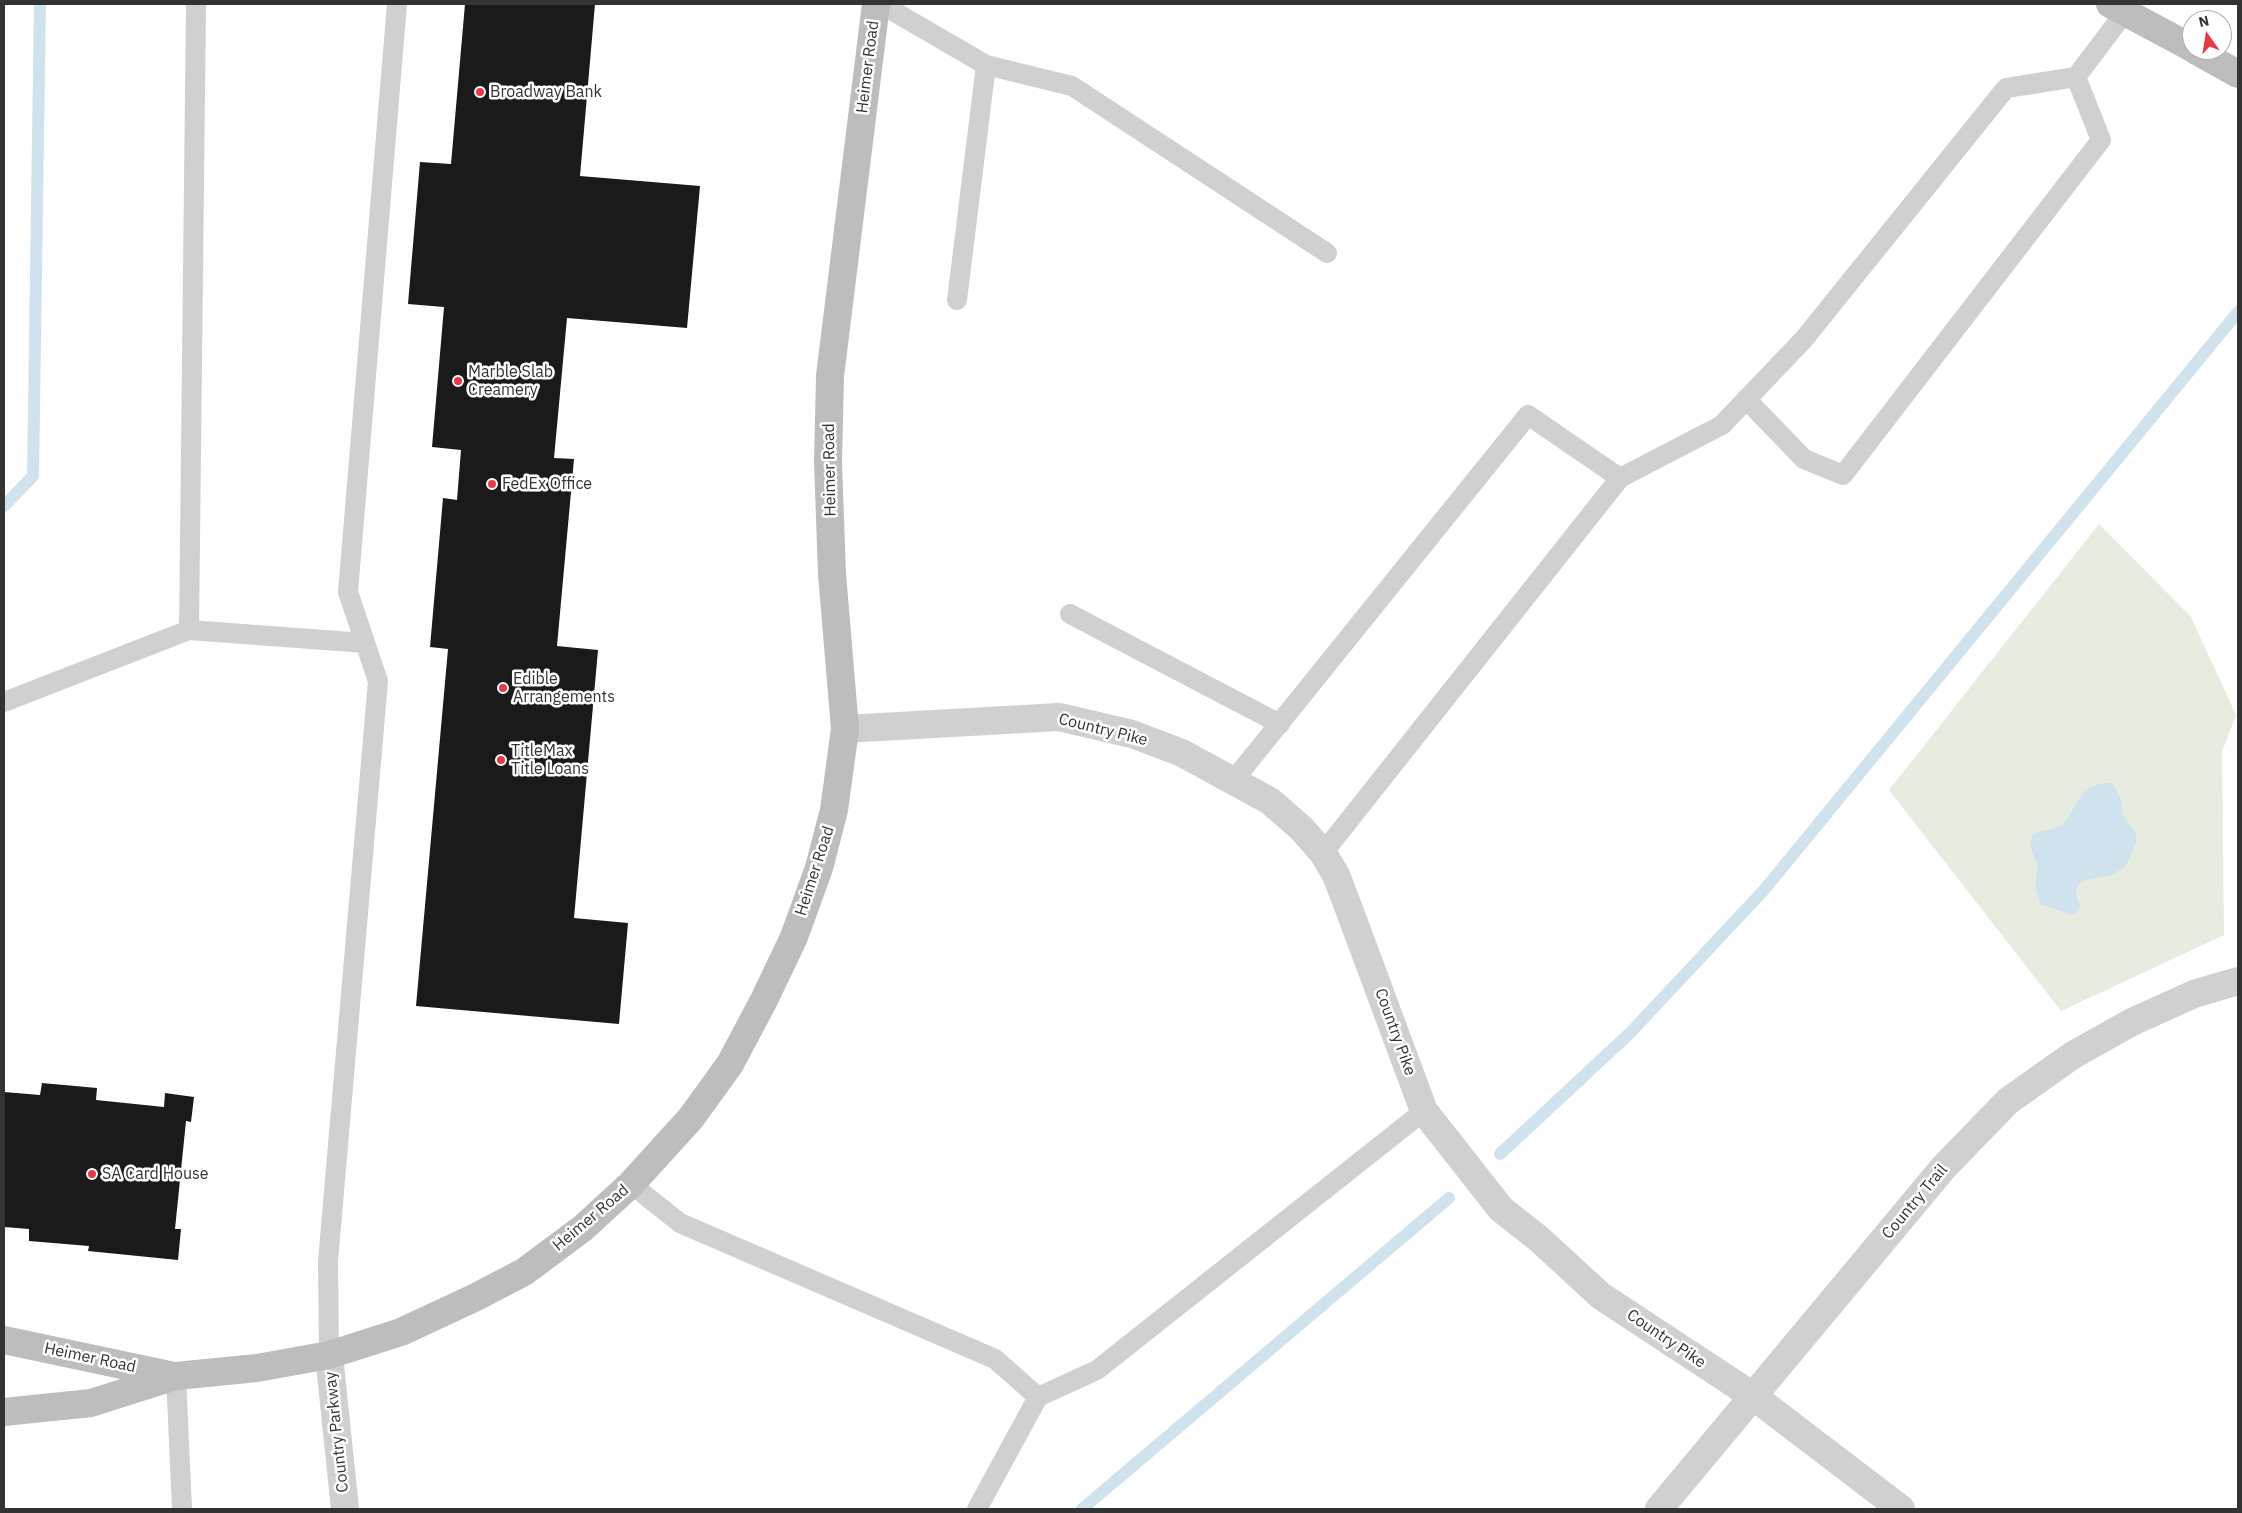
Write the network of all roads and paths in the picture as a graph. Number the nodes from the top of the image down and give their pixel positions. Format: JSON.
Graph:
{"nodes":[{"id":1,"x":196,"y":4,"type":"edge"},
{"id":2,"x":397,"y":4,"type":"edge"},
{"id":3,"x":876,"y":4,"type":"edge"},
{"id":4,"x":881,"y":4,"type":"edge"},
{"id":5,"x":2118,"y":8,"type":"edge"},
{"id":6,"x":2182,"y":43,"type":"edge"},
{"id":7,"x":2213,"y":60,"type":"edge"},
{"id":8,"x":986,"y":65,"type":"junction"},
{"id":9,"x":2238,"y":74,"type":"edge"},
{"id":10,"x":2076,"y":77,"type":"junction"},
{"id":11,"x":1327,"y":253,"type":"dead end"},
{"id":12,"x":957,"y":300,"type":"dead end"},
{"id":13,"x":1746,"y":399,"type":"junction"},
{"id":14,"x":1620,"y":478,"type":"junction"},
{"id":15,"x":1070,"y":614,"type":"dead end"},
{"id":16,"x":189,"y":630,"type":"junction"},
{"id":17,"x":365,"y":643,"type":"junction"},
{"id":18,"x":4,"y":702,"type":"edge"},
{"id":19,"x":1280,"y":724,"type":"junction"},
{"id":20,"x":845,"y":729,"type":"junction"},
{"id":21,"x":1233,"y":781,"type":"junction"},
{"id":22,"x":1323,"y":852,"type":"junction"},
{"id":23,"x":2238,"y":980,"type":"edge"},
{"id":24,"x":1424,"y":1111,"type":"junction"},
{"id":25,"x":632,"y":1184,"type":"junction"},
{"id":26,"x":4,"y":1340,"type":"edge"},
{"id":27,"x":329,"y":1355,"type":"junction"},
{"id":28,"x":176,"y":1376,"type":"junction"},
{"id":29,"x":1753,"y":1396,"type":"junction"},
{"id":30,"x":1038,"y":1397,"type":"junction"},
{"id":31,"x":4,"y":1412,"type":"edge"},
{"id":32,"x":182,"y":1509,"type":"edge"},
{"id":33,"x":345,"y":1509,"type":"edge"},
{"id":34,"x":977,"y":1509,"type":"edge"},
{"id":35,"x":1659,"y":1509,"type":"edge"},
{"id":36,"x":1901,"y":1509,"type":"edge"}],
"edges":[{"from":1,"to":16,"type":"lane"},
{"from":2,"to":17,"type":"lane"},
{"from":3,"to":20,"type":"street","name":"Heimer Road"},
{"from":4,"to":8,"type":"lane"},
{"from":5,"to":6,"type":"street"},
{"from":5,"to":10,"type":"lane"},
{"from":7,"to":9,"type":"street"},
{"from":8,"to":11,"type":"lane"},
{"from":8,"to":12,"type":"lane"},
{"from":10,"to":13,"type":"lane"},
{"from":10,"to":13,"type":"lane"},
{"from":13,"to":14,"type":"lane"},
{"from":14,"to":19,"type":"lane"},
{"from":14,"to":22,"type":"lane"},
{"from":15,"to":19,"type":"lane"},
{"from":16,"to":17,"type":"lane"},
{"from":16,"to":18,"type":"lane"},
{"from":17,"to":27,"type":"lane"},
{"from":19,"to":21,"type":"lane"},
{"from":20,"to":21,"type":"street","name":"Country Pike"},
{"from":20,"to":25,"type":"street","name":"Heimer Road"},
{"from":21,"to":22,"type":"street","name":"Country Pike"},
{"from":22,"to":24,"type":"street","name":"Country Pike"},
{"from":23,"to":29,"type":"street","name":"Country Trail"},
{"from":24,"to":29,"type":"street","name":"Country Pike"},
{"from":24,"to":30,"type":"lane"},
{"from":25,"to":27,"type":"street","name":"Heimer Road"},
{"from":25,"to":30,"type":"lane"},
{"from":26,"to":28,"type":"street","name":"Heimer Road"},
{"from":27,"to":28,"type":"street","name":"Heimer Road"},
{"from":27,"to":33,"type":"street","name":"Country Parkway"},
{"from":28,"to":31,"type":"street","name":"Heimer Road"},
{"from":28,"to":32,"type":"lane"},
{"from":29,"to":35,"type":"street","name":"Country Trail"},
{"from":29,"to":36,"type":"street","name":"Country Pike"},
{"from":30,"to":34,"type":"lane"}]}
